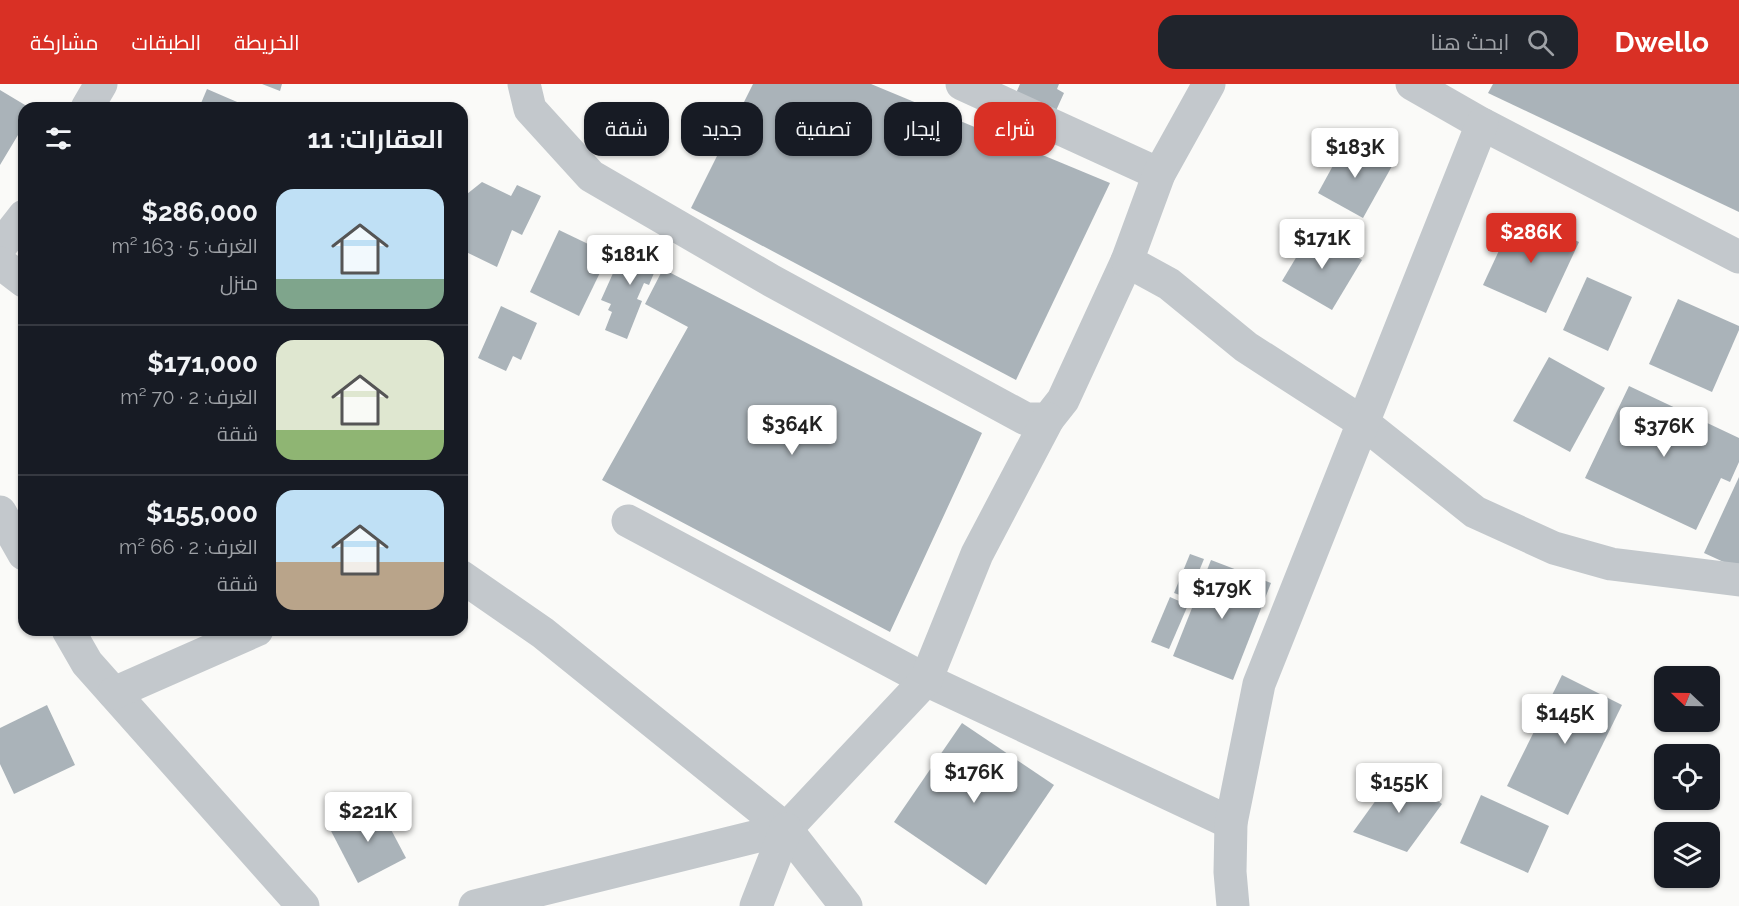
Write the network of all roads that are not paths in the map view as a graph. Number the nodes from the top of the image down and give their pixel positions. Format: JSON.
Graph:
{"nodes":[{"id":1,"x":100,"y":84,"type":"edge"},
{"id":2,"x":524,"y":84,"type":"edge"},
{"id":3,"x":962,"y":84,"type":"edge"},
{"id":4,"x":1209,"y":84,"type":"edge"},
{"id":5,"x":1412,"y":84,"type":"edge"},
{"id":6,"x":90,"y":102,"type":"edge"},
{"id":7,"x":1482,"y":124,"type":"junction"},
{"id":8,"x":1159,"y":174,"type":"junction"},
{"id":9,"x":18,"y":224,"type":"edge"},
{"id":10,"x":0,"y":247,"type":"edge"},
{"id":11,"x":1739,"y":257,"type":"edge"},
{"id":12,"x":1127,"y":261,"type":"junction"},
{"id":13,"x":0,"y":262,"type":"edge"},
{"id":14,"x":18,"y":276,"type":"edge"},
{"id":15,"x":1048,"y":418,"type":"junction"},
{"id":16,"x":1362,"y":422,"type":"junction"},
{"id":17,"x":0,"y":512,"type":"edge"},
{"id":18,"x":628,"y":521,"type":"dead end"},
{"id":19,"x":18,"y":544,"type":"edge"},
{"id":20,"x":1739,"y":580,"type":"edge"},
{"id":21,"x":468,"y":581,"type":"edge"},
{"id":22,"x":71,"y":636,"type":"edge"},
{"id":23,"x":243,"y":636,"type":"edge"},
{"id":24,"x":926,"y":680,"type":"junction"},
{"id":25,"x":114,"y":693,"type":"junction"},
{"id":26,"x":1231,"y":823,"type":"junction"},
{"id":27,"x":786,"y":829,"type":"junction"},
{"id":28,"x":303,"y":906,"type":"edge"},
{"id":29,"x":475,"y":906,"type":"edge"},
{"id":30,"x":756,"y":906,"type":"edge"},
{"id":31,"x":846,"y":906,"type":"edge"},
{"id":32,"x":1233,"y":906,"type":"edge"}],
"edges":[{"from":1,"to":6,"type":"street"},
{"from":2,"to":15,"type":"street"},
{"from":3,"to":8,"type":"street"},
{"from":4,"to":8,"type":"street"},
{"from":5,"to":7,"type":"street"},
{"from":7,"to":11,"type":"street"},
{"from":7,"to":16,"type":"street"},
{"from":8,"to":12,"type":"street"},
{"from":9,"to":10,"type":"street"},
{"from":12,"to":15,"type":"street"},
{"from":12,"to":16,"type":"street"},
{"from":13,"to":14,"type":"street"},
{"from":15,"to":24,"type":"street"},
{"from":16,"to":20,"type":"street"},
{"from":16,"to":26,"type":"street"},
{"from":17,"to":19,"type":"street"},
{"from":18,"to":24,"type":"street"},
{"from":21,"to":27,"type":"street"},
{"from":22,"to":25,"type":"street"},
{"from":23,"to":25,"type":"street"},
{"from":24,"to":26,"type":"street"},
{"from":24,"to":27,"type":"street"},
{"from":25,"to":28,"type":"street"},
{"from":26,"to":32,"type":"street"},
{"from":27,"to":29,"type":"street"},
{"from":27,"to":30,"type":"street"},
{"from":27,"to":31,"type":"street"}]}
